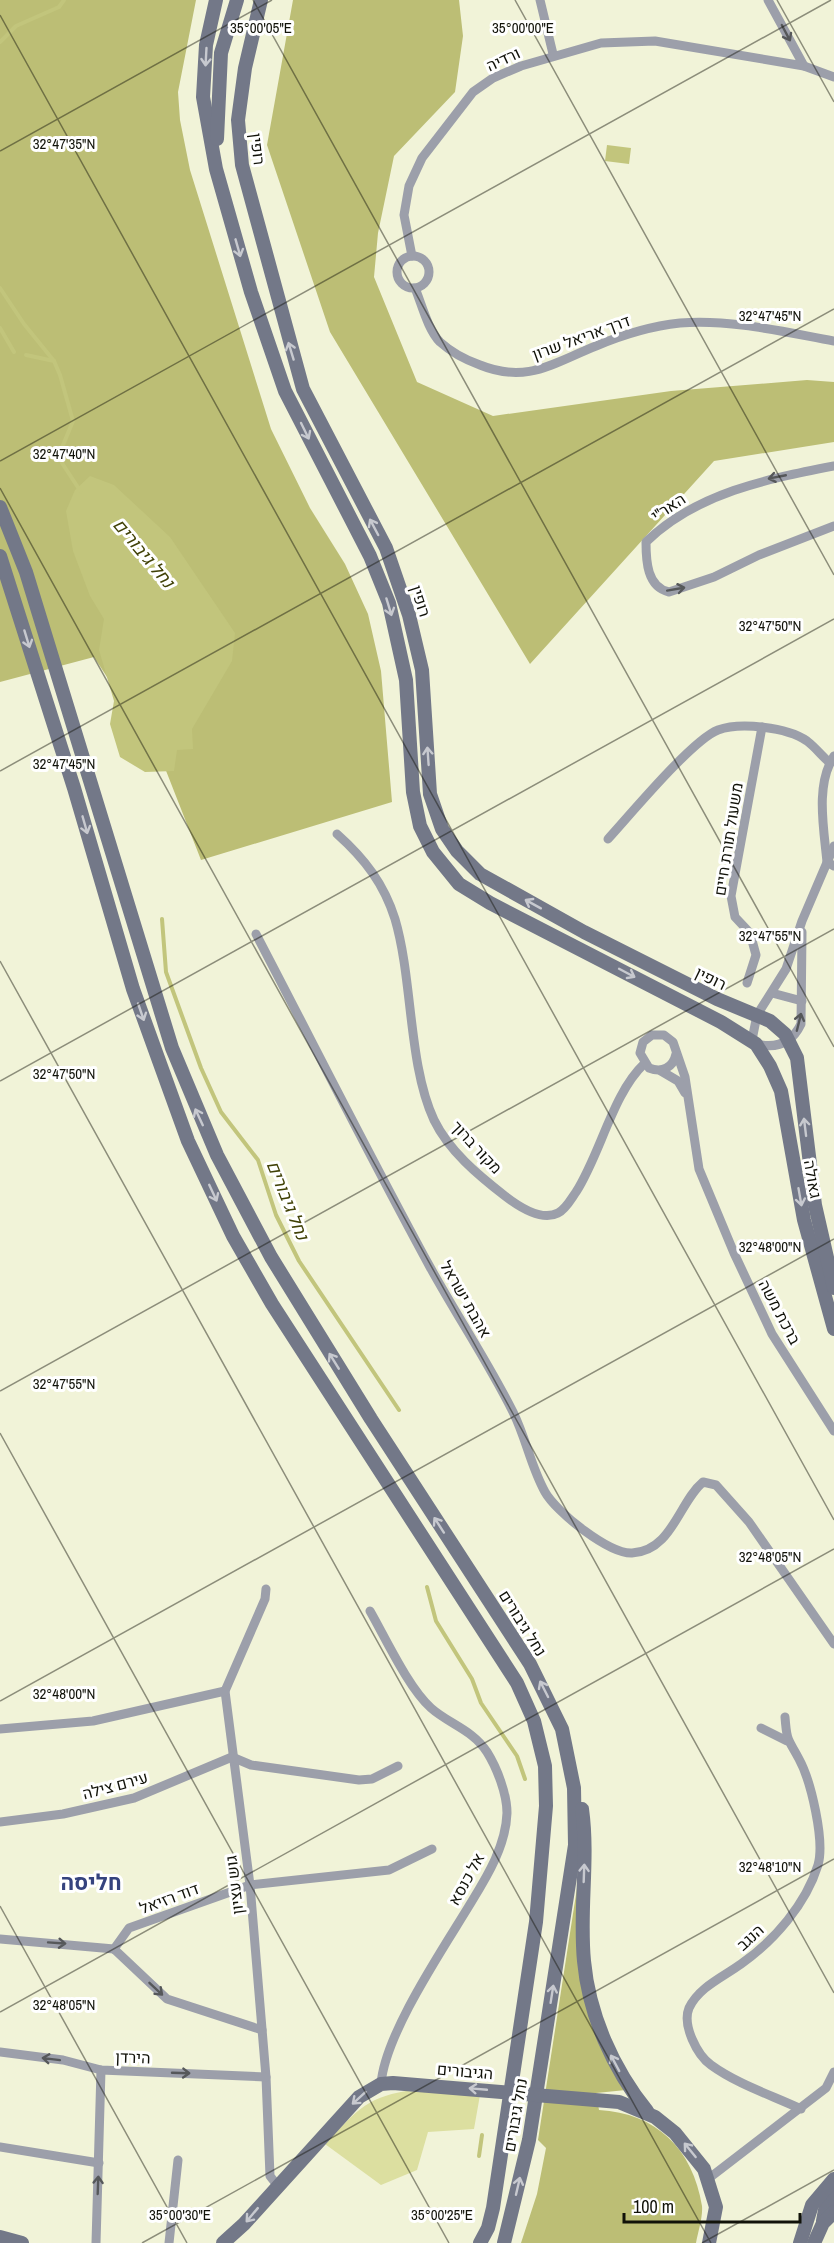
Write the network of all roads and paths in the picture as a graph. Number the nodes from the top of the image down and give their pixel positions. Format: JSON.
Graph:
{"nodes":[{"id":1,"x":216,"y":0,"type":"edge"},
{"id":2,"x":237,"y":0,"type":"edge"},
{"id":3,"x":261,"y":0,"type":"edge"},
{"id":4,"x":540,"y":0,"type":"edge"},
{"id":5,"x":768,"y":0,"type":"edge"},
{"id":6,"x":554,"y":54,"type":"junction"},
{"id":7,"x":804,"y":66,"type":"junction"},
{"id":8,"x":834,"y":77,"type":"edge"},
{"id":9,"x":216,"y":169,"type":"junction"},
{"id":10,"x":412,"y":256,"type":"junction"},
{"id":11,"x":415,"y":288,"type":"junction"},
{"id":12,"x":834,"y":341,"type":"edge"},
{"id":13,"x":834,"y":466,"type":"edge"},
{"id":14,"x":0,"y":507,"type":"edge"},
{"id":15,"x":834,"y":526,"type":"edge"},
{"id":16,"x":0,"y":556,"type":"edge"},
{"id":17,"x":762,"y":727,"type":"junction"},
{"id":18,"x":832,"y":759,"type":"edge"},
{"id":19,"x":337,"y":834,"type":"dead end"},
{"id":20,"x":608,"y":839,"type":"dead end"},
{"id":21,"x":834,"y":846,"type":"edge"},
{"id":22,"x":830,"y":864,"type":"edge"},
{"id":23,"x":802,"y":921,"type":"junction"},
{"id":24,"x":256,"y":933,"type":"dead end"},
{"id":25,"x":747,"y":984,"type":"dead end"},
{"id":26,"x":772,"y":993,"type":"junction"},
{"id":27,"x":802,"y":1001,"type":"junction"},
{"id":28,"x":757,"y":1015,"type":"junction"},
{"id":29,"x":790,"y":1040,"type":"junction"},
{"id":30,"x":754,"y":1042,"type":"junction"},
{"id":31,"x":676,"y":1054,"type":"junction"},
{"id":32,"x":644,"y":1064,"type":"junction"},
{"id":33,"x":661,"y":1071,"type":"junction"},
{"id":34,"x":686,"y":1095,"type":"junction"},
{"id":35,"x":834,"y":1288,"type":"edge"},
{"id":36,"x":834,"y":1329,"type":"edge"},
{"id":37,"x":834,"y":1431,"type":"edge"},
{"id":38,"x":266,"y":1589,"type":"dead end"},
{"id":39,"x":370,"y":1611,"type":"dead end"},
{"id":40,"x":834,"y":1644,"type":"edge"},
{"id":41,"x":225,"y":1691,"type":"junction"},
{"id":42,"x":785,"y":1717,"type":"dead end"},
{"id":43,"x":761,"y":1728,"type":"dead end"},
{"id":44,"x":0,"y":1729,"type":"edge"},
{"id":45,"x":787,"y":1741,"type":"junction"},
{"id":46,"x":566,"y":1743,"type":"junction"},
{"id":47,"x":232,"y":1757,"type":"junction"},
{"id":48,"x":398,"y":1766,"type":"dead end"},
{"id":49,"x":0,"y":1822,"type":"edge"},
{"id":50,"x":432,"y":1849,"type":"dead end"},
{"id":51,"x":250,"y":1885,"type":"junction"},
{"id":52,"x":0,"y":1939,"type":"edge"},
{"id":53,"x":114,"y":1949,"type":"junction"},
{"id":54,"x":262,"y":2030,"type":"junction"},
{"id":55,"x":0,"y":2052,"type":"edge"},
{"id":56,"x":101,"y":2070,"type":"junction"},
{"id":57,"x":834,"y":2072,"type":"edge"},
{"id":58,"x":266,"y":2077,"type":"junction"},
{"id":59,"x":381,"y":2084,"type":"junction"},
{"id":60,"x":801,"y":2109,"type":"junction"},
{"id":61,"x":647,"y":2112,"type":"junction"},
{"id":62,"x":0,"y":2147,"type":"edge"},
{"id":63,"x":178,"y":2160,"type":"dead end"},
{"id":64,"x":99,"y":2163,"type":"junction"},
{"id":65,"x":708,"y":2179,"type":"junction"},
{"id":66,"x":834,"y":2179,"type":"edge"},
{"id":67,"x":277,"y":2185,"type":"junction"},
{"id":68,"x":828,"y":2195,"type":"edge"},
{"id":69,"x":834,"y":2212,"type":"edge"},
{"id":70,"x":823,"y":2223,"type":"junction"},
{"id":71,"x":0,"y":2237,"type":"edge"},
{"id":72,"x":22,"y":2243,"type":"edge"},
{"id":73,"x":96,"y":2243,"type":"edge"},
{"id":74,"x":169,"y":2243,"type":"edge"},
{"id":75,"x":223,"y":2243,"type":"edge"},
{"id":76,"x":480,"y":2243,"type":"edge"},
{"id":77,"x":504,"y":2243,"type":"edge"},
{"id":78,"x":709,"y":2243,"type":"edge"},
{"id":79,"x":800,"y":2243,"type":"edge"},
{"id":80,"x":814,"y":2243,"type":"edge"}],
"edges":[{"from":1,"to":9,"type":"street","name":"רופין","one_way":true},
{"from":2,"to":9,"type":"street"},
{"from":28,"to":3,"type":"street","name":"רופין","one_way":true},
{"from":4,"to":6,"type":"street"},
{"from":5,"to":7,"type":"street","one_way":true},
{"from":6,"to":7,"type":"street","name":"ורדיה"},
{"from":6,"to":10,"type":"street","name":"ורדיה"},
{"from":7,"to":8,"type":"street","name":"ורדיה"},
{"from":9,"to":30,"type":"street","name":"רופין","one_way":true},
{"from":10,"to":11,"type":"street"},
{"from":10,"to":11,"type":"street"},
{"from":11,"to":12,"type":"street","name":"דרך אריאל שרון"},
{"from":13,"to":15,"type":"street","name":"האר\"י","one_way":true},
{"from":46,"to":14,"type":"street","name":"נחל גיבורים","one_way":true},
{"from":16,"to":76,"type":"street","name":"נחל גיבורים","one_way":true},
{"from":17,"to":18,"type":"street"},
{"from":17,"to":20,"type":"street"},
{"from":17,"to":25,"type":"street","name":"משעול תורת חיים"},
{"from":18,"to":22,"type":"street"},
{"from":19,"to":32,"type":"street","name":"מקור ברוך"},
{"from":21,"to":22,"type":"street"},
{"from":22,"to":23,"type":"street"},
{"from":23,"to":26,"type":"street"},
{"from":23,"to":27,"type":"street"},
{"from":24,"to":40,"type":"street","name":"אהבת ישראל"},
{"from":26,"to":27,"type":"street"},
{"from":26,"to":28,"type":"street"},
{"from":29,"to":27,"type":"street","one_way":true},
{"from":28,"to":29,"type":"street","name":"רופין"},
{"from":28,"to":30,"type":"street"},
{"from":29,"to":30,"type":"street"},
{"from":35,"to":29,"type":"street","name":"גאולה","one_way":true},
{"from":30,"to":36,"type":"street","name":"גאולה","one_way":true},
{"from":31,"to":32,"type":"street"},
{"from":31,"to":33,"type":"street"},
{"from":31,"to":34,"type":"street","name":"ברכת משה"},
{"from":32,"to":33,"type":"street"},
{"from":33,"to":34,"type":"street"},
{"from":34,"to":37,"type":"street","name":"ברכת משה"},
{"from":38,"to":41,"type":"street","name":"גוש עציון"},
{"from":39,"to":59,"type":"street","name":"אל כנסא"},
{"from":41,"to":44,"type":"street"},
{"from":41,"to":47,"type":"street","name":"גוש עציון"},
{"from":42,"to":45,"type":"street","name":"הנגב"},
{"from":43,"to":45,"type":"street"},
{"from":45,"to":60,"type":"street","name":"הנגב"},
{"from":61,"to":46,"type":"street","one_way":true},
{"from":77,"to":46,"type":"street","name":"נחל גיבורים","one_way":true},
{"from":47,"to":48,"type":"street"},
{"from":47,"to":49,"type":"street","name":"עירם צילה"},
{"from":47,"to":51,"type":"street","name":"גוש עציון"},
{"from":50,"to":51,"type":"street","name":"דוד רזיאל"},
{"from":51,"to":53,"type":"street","name":"דוד רזיאל"},
{"from":51,"to":54,"type":"street","name":"גוש עציון"},
{"from":52,"to":53,"type":"street","one_way":true},
{"from":53,"to":54,"type":"street","one_way":true},
{"from":54,"to":58,"type":"street","name":"גוש עציון"},
{"from":56,"to":55,"type":"street","name":"הירדן","one_way":true},
{"from":56,"to":58,"type":"street","name":"הירדן","one_way":true},
{"from":56,"to":64,"type":"street"},
{"from":57,"to":60,"type":"street"},
{"from":58,"to":67,"type":"street","name":"גוש עציון"},
{"from":61,"to":59,"type":"street","name":"הגיבורים","one_way":true},
{"from":59,"to":67,"type":"street","one_way":true},
{"from":60,"to":65,"type":"street"},
{"from":65,"to":61,"type":"street","name":"הגיבורים","one_way":true},
{"from":62,"to":64,"type":"street"},
{"from":63,"to":74,"type":"street"},
{"from":73,"to":64,"type":"street","one_way":true},
{"from":65,"to":78,"type":"street","name":"הגיבורים"},
{"from":66,"to":68,"type":"street"},
{"from":67,"to":75,"type":"street","one_way":true},
{"from":68,"to":70,"type":"street"},
{"from":68,"to":79,"type":"street"},
{"from":69,"to":70,"type":"street"},
{"from":70,"to":80,"type":"street"},
{"from":71,"to":72,"type":"street"}]}
